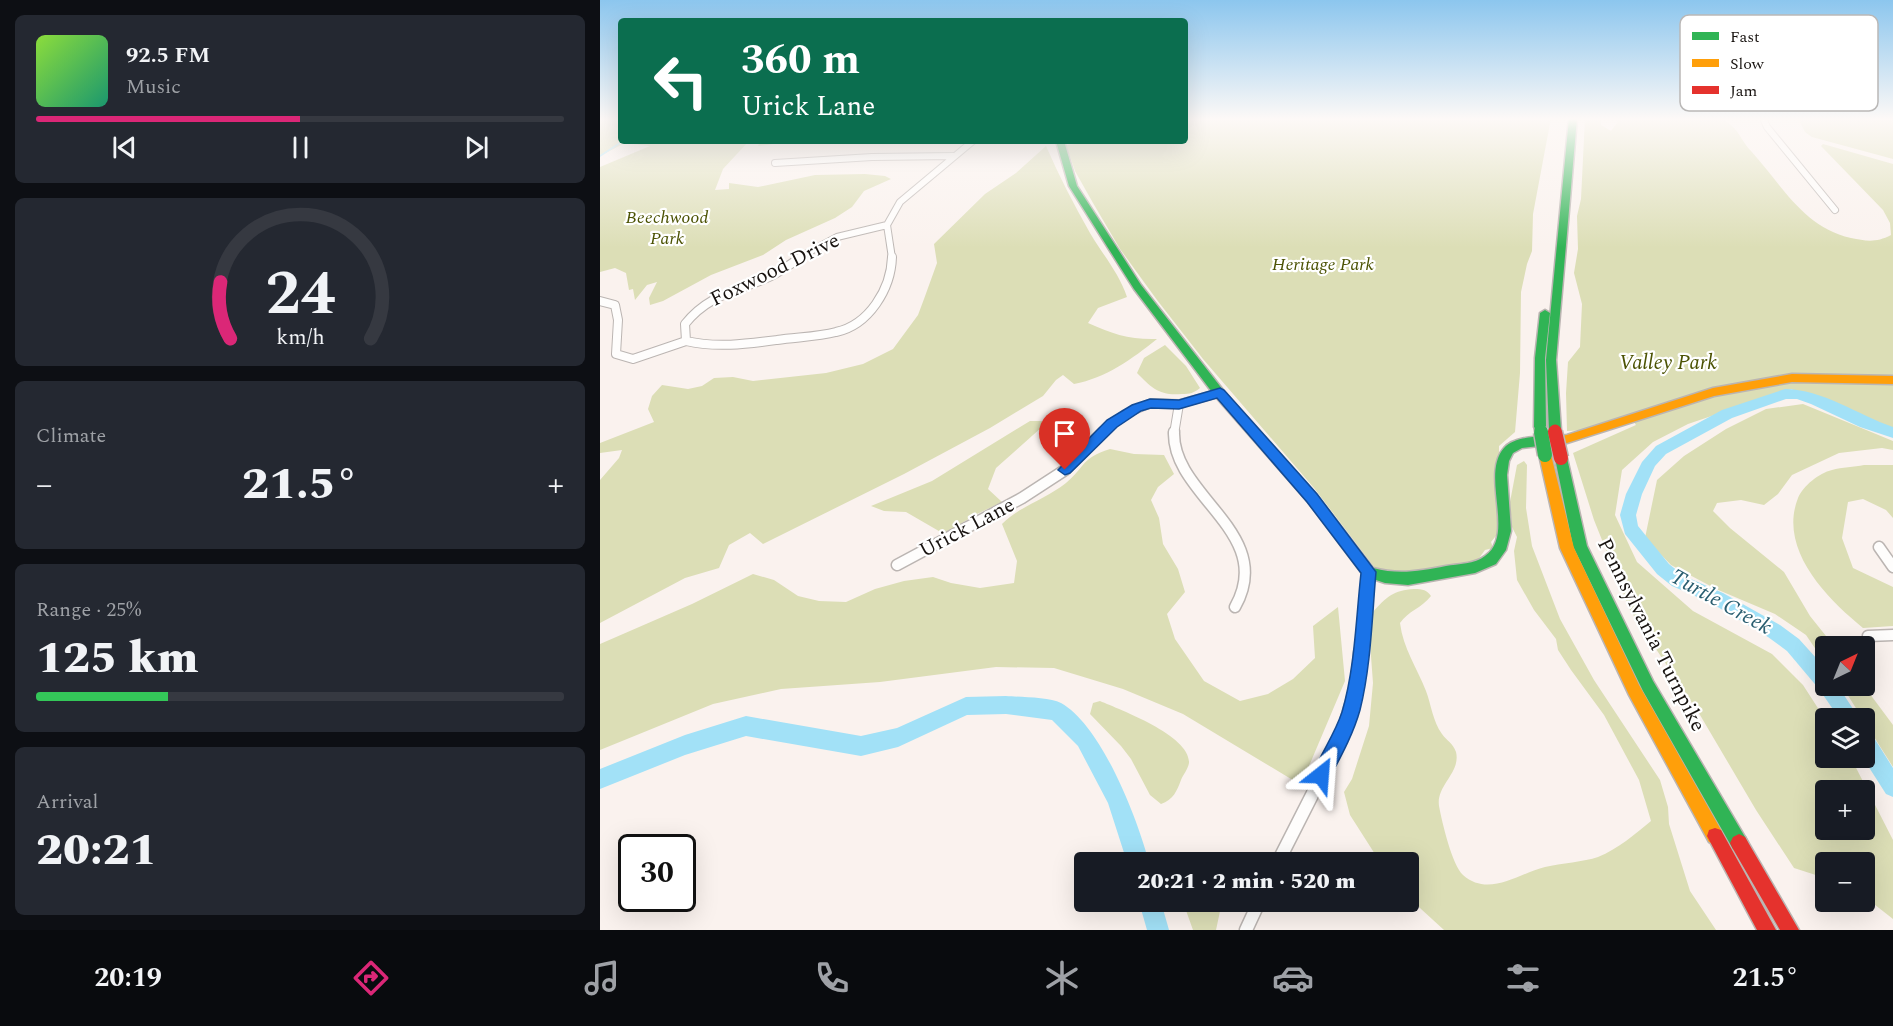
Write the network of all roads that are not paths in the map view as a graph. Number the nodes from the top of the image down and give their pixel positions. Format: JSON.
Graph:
{"nodes":[{"id":1,"x":801,"y":161,"type":"edge"},
{"id":2,"x":948,"y":161,"type":"edge"},
{"id":3,"x":1066,"y":161,"type":"edge"},
{"id":4,"x":1560,"y":161,"type":"edge"},
{"id":5,"x":1569,"y":161,"type":"edge"},
{"id":6,"x":1795,"y":161,"type":"edge"},
{"id":7,"x":775,"y":163,"type":"dead end"},
{"id":8,"x":1835,"y":210,"type":"dead end"},
{"id":9,"x":886,"y":225,"type":"junction"},
{"id":10,"x":600,"y":301,"type":"edge"},
{"id":11,"x":686,"y":341,"type":"junction"},
{"id":12,"x":1893,"y":380,"type":"edge"},
{"id":13,"x":1220,"y":393,"type":"junction"},
{"id":14,"x":1179,"y":404,"type":"junction"},
{"id":15,"x":1879,"y":547,"type":"dead end"},
{"id":16,"x":897,"y":565,"type":"dead end"},
{"id":17,"x":1893,"y":567,"type":"edge"},
{"id":18,"x":1369,"y":572,"type":"junction"},
{"id":19,"x":1235,"y":607,"type":"dead end"},
{"id":20,"x":1893,"y":635,"type":"edge"},
{"id":21,"x":1868,"y":636,"type":"dead end"},
{"id":22,"x":1283,"y":852,"type":"edge"},
{"id":23,"x":1254,"y":912,"type":"edge"},
{"id":24,"x":1246,"y":930,"type":"edge"},
{"id":25,"x":1767,"y":930,"type":"edge"},
{"id":26,"x":1790,"y":930,"type":"edge"}],
"edges":[{"from":1,"to":7,"type":"street"},
{"from":2,"to":9,"type":"street"},
{"from":3,"to":13,"type":"main road"},
{"from":4,"to":25,"type":"main road","name":"Pennsylvania Turnpike","bridge":true},
{"from":5,"to":26,"type":"main road","name":"Pennsylvania Turnpike","bridge":true},
{"from":6,"to":8,"type":"street"},
{"from":9,"to":11,"type":"street","name":"Foxwood Drive"},
{"from":9,"to":11,"type":"street"},
{"from":10,"to":11,"type":"street"},
{"from":12,"to":18,"type":"main road"},
{"from":13,"to":14,"type":"street","name":"Urick Lane"},
{"from":13,"to":18,"type":"main road"},
{"from":14,"to":16,"type":"street","name":"Urick Lane"},
{"from":14,"to":19,"type":"street"},
{"from":15,"to":17,"type":"street"},
{"from":18,"to":22,"type":"street"},
{"from":20,"to":21,"type":"street"},
{"from":23,"to":24,"type":"street"}]}
